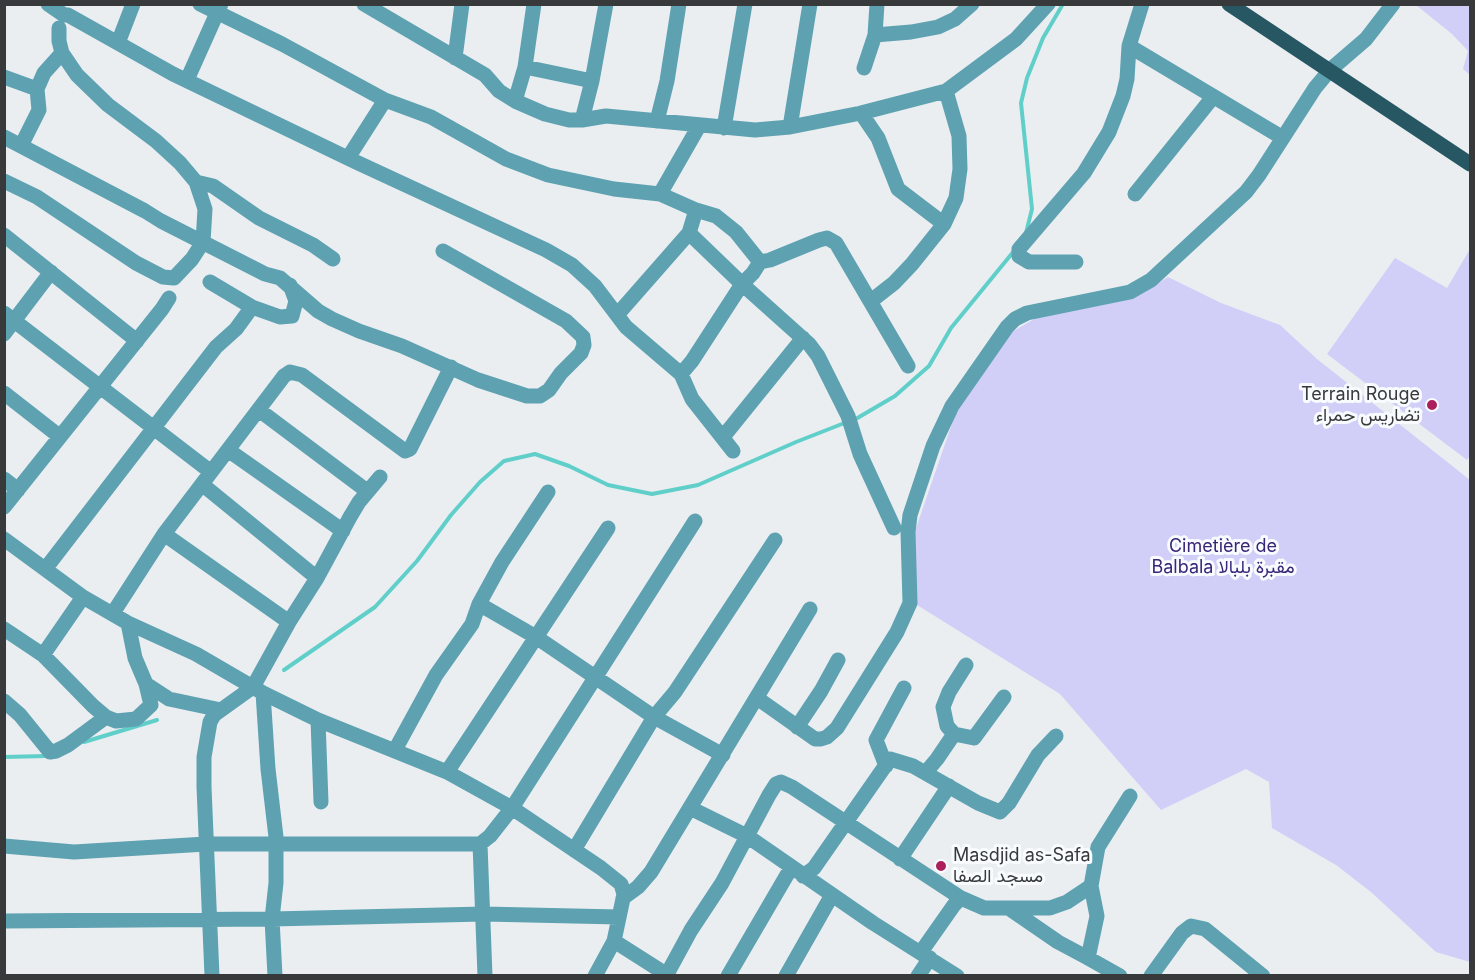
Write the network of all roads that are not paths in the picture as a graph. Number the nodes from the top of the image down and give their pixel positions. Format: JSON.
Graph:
{"nodes":[{"id":1,"x":48,"y":4,"type":"edge"},
{"id":2,"x":133,"y":4,"type":"edge"},
{"id":3,"x":200,"y":4,"type":"edge"},
{"id":4,"x":462,"y":4,"type":"edge"},
{"id":5,"x":534,"y":4,"type":"edge"},
{"id":6,"x":606,"y":4,"type":"edge"},
{"id":7,"x":679,"y":4,"type":"edge"},
{"id":8,"x":745,"y":4,"type":"edge"},
{"id":9,"x":810,"y":4,"type":"edge"},
{"id":10,"x":877,"y":4,"type":"edge"},
{"id":11,"x":972,"y":4,"type":"edge"},
{"id":12,"x":1048,"y":4,"type":"edge"},
{"id":13,"x":1142,"y":4,"type":"edge"},
{"id":14,"x":1229,"y":4,"type":"edge"},
{"id":15,"x":1393,"y":4,"type":"edge"},
{"id":16,"x":365,"y":5,"type":"edge"},
{"id":17,"x":219,"y":9,"type":"edge"},
{"id":18,"x":64,"y":16,"type":"edge"},
{"id":19,"x":875,"y":34,"type":"junction"},
{"id":20,"x":118,"y":43,"type":"junction"},
{"id":21,"x":1129,"y":46,"type":"junction"},
{"id":22,"x":62,"y":53,"type":"junction"},
{"id":23,"x":455,"y":57,"type":"junction"},
{"id":24,"x":525,"y":67,"type":"junction"},
{"id":25,"x":864,"y":68,"type":"dead end"},
{"id":26,"x":1330,"y":70,"type":"junction"},
{"id":27,"x":4,"y":77,"type":"edge"},
{"id":28,"x":187,"y":80,"type":"junction"},
{"id":29,"x":592,"y":81,"type":"junction"},
{"id":30,"x":38,"y":89,"type":"junction"},
{"id":31,"x":946,"y":91,"type":"junction"},
{"id":32,"x":1213,"y":97,"type":"junction"},
{"id":33,"x":385,"y":100,"type":"junction"},
{"id":34,"x":515,"y":101,"type":"junction"},
{"id":35,"x":861,"y":113,"type":"junction"},
{"id":36,"x":582,"y":120,"type":"junction"},
{"id":37,"x":657,"y":121,"type":"junction"},
{"id":38,"x":699,"y":126,"type":"junction"},
{"id":39,"x":790,"y":127,"type":"junction"},
{"id":40,"x":724,"y":128,"type":"junction"},
{"id":41,"x":4,"y":137,"type":"edge"},
{"id":42,"x":1283,"y":138,"type":"junction"},
{"id":43,"x":21,"y":146,"type":"junction"},
{"id":44,"x":348,"y":158,"type":"junction"},
{"id":45,"x":1470,"y":164,"type":"edge"},
{"id":46,"x":4,"y":181,"type":"edge"},
{"id":47,"x":196,"y":182,"type":"junction"},
{"id":48,"x":660,"y":194,"type":"junction"},
{"id":49,"x":1135,"y":194,"type":"dead end"},
{"id":50,"x":696,"y":210,"type":"junction"},
{"id":51,"x":944,"y":224,"type":"junction"},
{"id":52,"x":689,"y":233,"type":"junction"},
{"id":53,"x":4,"y":235,"type":"edge"},
{"id":54,"x":203,"y":242,"type":"junction"},
{"id":55,"x":443,"y":251,"type":"dead end"},
{"id":56,"x":333,"y":259,"type":"dead end"},
{"id":57,"x":760,"y":262,"type":"junction"},
{"id":58,"x":1076,"y":262,"type":"dead end"},
{"id":59,"x":51,"y":272,"type":"junction"},
{"id":60,"x":210,"y":282,"type":"dead end"},
{"id":61,"x":742,"y":284,"type":"junction"},
{"id":62,"x":290,"y":285,"type":"junction"},
{"id":63,"x":169,"y":297,"type":"dead end"},
{"id":64,"x":871,"y":301,"type":"junction"},
{"id":65,"x":252,"y":307,"type":"junction"},
{"id":66,"x":617,"y":315,"type":"junction"},
{"id":67,"x":9,"y":317,"type":"edge"},
{"id":68,"x":4,"y":334,"type":"edge"},
{"id":69,"x":803,"y":338,"type":"junction"},
{"id":70,"x":136,"y":341,"type":"junction"},
{"id":71,"x":908,"y":366,"type":"dead end"},
{"id":72,"x":451,"y":367,"type":"junction"},
{"id":73,"x":681,"y":374,"type":"junction"},
{"id":74,"x":99,"y":387,"type":"junction"},
{"id":75,"x":4,"y":393,"type":"edge"},
{"id":76,"x":259,"y":410,"type":"junction"},
{"id":77,"x":155,"y":428,"type":"junction"},
{"id":78,"x":59,"y":436,"type":"junction"},
{"id":79,"x":723,"y":437,"type":"junction"},
{"id":80,"x":228,"y":450,"type":"junction"},
{"id":81,"x":733,"y":451,"type":"dead end"},
{"id":82,"x":380,"y":477,"type":"dead end"},
{"id":83,"x":207,"y":478,"type":"junction"},
{"id":84,"x":4,"y":479,"type":"edge"},
{"id":85,"x":18,"y":490,"type":"junction"},
{"id":86,"x":368,"y":491,"type":"junction"},
{"id":87,"x":548,"y":492,"type":"dead end"},
{"id":88,"x":4,"y":507,"type":"edge"},
{"id":89,"x":695,"y":521,"type":"dead end"},
{"id":90,"x":608,"y":528,"type":"dead end"},
{"id":91,"x":894,"y":528,"type":"dead end"},
{"id":92,"x":343,"y":531,"type":"junction"},
{"id":93,"x":164,"y":534,"type":"junction"},
{"id":94,"x":4,"y":539,"type":"edge"},
{"id":95,"x":775,"y":540,"type":"dead end"},
{"id":96,"x":46,"y":568,"type":"junction"},
{"id":97,"x":317,"y":578,"type":"junction"},
{"id":98,"x":83,"y":597,"type":"junction"},
{"id":99,"x":479,"y":604,"type":"junction"},
{"id":100,"x":810,"y":609,"type":"dead end"},
{"id":101,"x":113,"y":613,"type":"junction"},
{"id":102,"x":289,"y":622,"type":"junction"},
{"id":103,"x":128,"y":623,"type":"junction"},
{"id":104,"x":4,"y":629,"type":"edge"},
{"id":105,"x":536,"y":637,"type":"junction"},
{"id":106,"x":43,"y":655,"type":"junction"},
{"id":107,"x":837,"y":660,"type":"dead end"},
{"id":108,"x":966,"y":665,"type":"dead end"},
{"id":109,"x":595,"y":678,"type":"junction"},
{"id":110,"x":146,"y":684,"type":"junction"},
{"id":111,"x":904,"y":688,"type":"dead end"},
{"id":112,"x":258,"y":690,"type":"junction"},
{"id":113,"x":1004,"y":697,"type":"dead end"},
{"id":114,"x":757,"y":698,"type":"junction"},
{"id":115,"x":4,"y":701,"type":"edge"},
{"id":116,"x":221,"y":710,"type":"junction"},
{"id":117,"x":106,"y":717,"type":"junction"},
{"id":118,"x":654,"y":717,"type":"junction"},
{"id":119,"x":318,"y":720,"type":"junction"},
{"id":120,"x":797,"y":727,"type":"junction"},
{"id":121,"x":954,"y":734,"type":"junction"},
{"id":122,"x":1056,"y":736,"type":"dead end"},
{"id":123,"x":395,"y":750,"type":"junction"},
{"id":124,"x":723,"y":755,"type":"junction"},
{"id":125,"x":886,"y":766,"type":"junction"},
{"id":126,"x":447,"y":772,"type":"junction"},
{"id":127,"x":926,"y":772,"type":"junction"},
{"id":128,"x":950,"y":786,"type":"junction"},
{"id":129,"x":1130,"y":796,"type":"dead end"},
{"id":130,"x":321,"y":802,"type":"dead end"},
{"id":131,"x":512,"y":808,"type":"junction"},
{"id":132,"x":690,"y":808,"type":"junction"},
{"id":133,"x":845,"y":823,"type":"junction"},
{"id":134,"x":747,"y":836,"type":"junction"},
{"id":135,"x":206,"y":844,"type":"junction"},
{"id":136,"x":480,"y":844,"type":"junction"},
{"id":137,"x":276,"y":845,"type":"junction"},
{"id":138,"x":4,"y":846,"type":"edge"},
{"id":139,"x":574,"y":850,"type":"junction"},
{"id":140,"x":900,"y":859,"type":"junction"},
{"id":141,"x":797,"y":872,"type":"junction"},
{"id":142,"x":1091,"y":886,"type":"junction"},
{"id":143,"x":832,"y":895,"type":"junction"},
{"id":144,"x":623,"y":898,"type":"junction"},
{"id":145,"x":961,"y":898,"type":"junction"},
{"id":146,"x":1010,"y":909,"type":"junction"},
{"id":147,"x":484,"y":914,"type":"junction"},
{"id":148,"x":619,"y":917,"type":"junction"},
{"id":149,"x":210,"y":919,"type":"junction"},
{"id":150,"x":272,"y":919,"type":"junction"},
{"id":151,"x":4,"y":921,"type":"edge"},
{"id":152,"x":614,"y":941,"type":"junction"},
{"id":153,"x":925,"y":955,"type":"junction"},
{"id":154,"x":1088,"y":958,"type":"junction"},
{"id":155,"x":212,"y":975,"type":"edge"},
{"id":156,"x":275,"y":975,"type":"edge"},
{"id":157,"x":485,"y":975,"type":"edge"},
{"id":158,"x":595,"y":975,"type":"edge"},
{"id":159,"x":667,"y":975,"type":"edge"},
{"id":160,"x":728,"y":975,"type":"edge"},
{"id":161,"x":786,"y":975,"type":"edge"},
{"id":162,"x":918,"y":975,"type":"edge"},
{"id":163,"x":957,"y":975,"type":"edge"},
{"id":164,"x":1120,"y":975,"type":"edge"},
{"id":165,"x":1151,"y":975,"type":"edge"},
{"id":166,"x":1263,"y":975,"type":"edge"}],
"edges":[{"from":1,"to":18,"type":"street"},
{"from":2,"to":20,"type":"street"},
{"from":3,"to":17,"type":"street"},
{"from":4,"to":23,"type":"street"},
{"from":5,"to":24,"type":"street"},
{"from":6,"to":29,"type":"street"},
{"from":7,"to":37,"type":"street"},
{"from":8,"to":40,"type":"street"},
{"from":9,"to":39,"type":"street"},
{"from":10,"to":19,"type":"street"},
{"from":11,"to":19,"type":"street"},
{"from":12,"to":31,"type":"street"},
{"from":13,"to":21,"type":"street"},
{"from":14,"to":26,"type":"main road"},
{"from":15,"to":26,"type":"street"},
{"from":16,"to":23,"type":"street"},
{"from":17,"to":28,"type":"street"},
{"from":17,"to":33,"type":"street"},
{"from":18,"to":20,"type":"street"},
{"from":18,"to":22,"type":"street"},
{"from":19,"to":25,"type":"street"},
{"from":20,"to":28,"type":"street"},
{"from":21,"to":32,"type":"street"},
{"from":21,"to":58,"type":"street"},
{"from":22,"to":30,"type":"street"},
{"from":22,"to":47,"type":"street"},
{"from":23,"to":34,"type":"street"},
{"from":24,"to":29,"type":"street"},
{"from":24,"to":34,"type":"street"},
{"from":26,"to":42,"type":"street"},
{"from":26,"to":45,"type":"main road"},
{"from":27,"to":30,"type":"street"},
{"from":28,"to":44,"type":"street"},
{"from":29,"to":36,"type":"street"},
{"from":30,"to":43,"type":"street"},
{"from":31,"to":35,"type":"street"},
{"from":31,"to":51,"type":"street"},
{"from":32,"to":42,"type":"street"},
{"from":32,"to":49,"type":"street"},
{"from":33,"to":44,"type":"street"},
{"from":33,"to":48,"type":"street"},
{"from":34,"to":36,"type":"street"},
{"from":35,"to":39,"type":"street"},
{"from":35,"to":51,"type":"street"},
{"from":36,"to":37,"type":"street"},
{"from":37,"to":38,"type":"street"},
{"from":38,"to":40,"type":"street"},
{"from":38,"to":48,"type":"street"},
{"from":39,"to":40,"type":"street"},
{"from":41,"to":43,"type":"street"},
{"from":42,"to":120,"type":"street"},
{"from":43,"to":54,"type":"street"},
{"from":44,"to":66,"type":"street"},
{"from":46,"to":54,"type":"street"},
{"from":47,"to":54,"type":"street"},
{"from":47,"to":56,"type":"street"},
{"from":48,"to":50,"type":"street"},
{"from":50,"to":52,"type":"street"},
{"from":50,"to":57,"type":"street"},
{"from":51,"to":64,"type":"street"},
{"from":52,"to":61,"type":"street"},
{"from":52,"to":66,"type":"street"},
{"from":53,"to":59,"type":"street"},
{"from":54,"to":62,"type":"street"},
{"from":55,"to":72,"type":"street"},
{"from":57,"to":61,"type":"street"},
{"from":57,"to":64,"type":"street"},
{"from":59,"to":67,"type":"street"},
{"from":59,"to":70,"type":"street"},
{"from":60,"to":65,"type":"street"},
{"from":61,"to":69,"type":"street"},
{"from":61,"to":73,"type":"street"},
{"from":62,"to":65,"type":"street"},
{"from":62,"to":72,"type":"street"},
{"from":63,"to":70,"type":"street"},
{"from":64,"to":71,"type":"street"},
{"from":65,"to":77,"type":"street"},
{"from":66,"to":73,"type":"street"},
{"from":67,"to":68,"type":"street"},
{"from":67,"to":74,"type":"street"},
{"from":69,"to":79,"type":"street"},
{"from":69,"to":91,"type":"street"},
{"from":70,"to":74,"type":"street"},
{"from":72,"to":76,"type":"street"},
{"from":73,"to":79,"type":"street"},
{"from":74,"to":77,"type":"street"},
{"from":74,"to":78,"type":"street"},
{"from":75,"to":78,"type":"street"},
{"from":76,"to":80,"type":"street"},
{"from":76,"to":86,"type":"street"},
{"from":77,"to":83,"type":"street"},
{"from":77,"to":96,"type":"street"},
{"from":78,"to":85,"type":"street"},
{"from":79,"to":81,"type":"street"},
{"from":80,"to":83,"type":"street"},
{"from":80,"to":92,"type":"street"},
{"from":82,"to":86,"type":"street"},
{"from":83,"to":93,"type":"street"},
{"from":83,"to":97,"type":"street"},
{"from":84,"to":85,"type":"street"},
{"from":85,"to":88,"type":"street"},
{"from":86,"to":92,"type":"street"},
{"from":87,"to":99,"type":"street"},
{"from":89,"to":109,"type":"street"},
{"from":90,"to":105,"type":"street"},
{"from":92,"to":97,"type":"street"},
{"from":93,"to":101,"type":"street"},
{"from":93,"to":102,"type":"street"},
{"from":94,"to":96,"type":"street"},
{"from":95,"to":118,"type":"street"},
{"from":96,"to":98,"type":"street"},
{"from":97,"to":102,"type":"street"},
{"from":98,"to":101,"type":"street"},
{"from":98,"to":106,"type":"street"},
{"from":99,"to":105,"type":"street"},
{"from":99,"to":123,"type":"street"},
{"from":100,"to":114,"type":"street"},
{"from":101,"to":103,"type":"street"},
{"from":102,"to":112,"type":"street"},
{"from":103,"to":110,"type":"street"},
{"from":103,"to":112,"type":"street"},
{"from":104,"to":106,"type":"street"},
{"from":105,"to":109,"type":"street"},
{"from":105,"to":126,"type":"street"},
{"from":106,"to":117,"type":"street"},
{"from":107,"to":120,"type":"street"},
{"from":108,"to":121,"type":"street"},
{"from":109,"to":118,"type":"street"},
{"from":109,"to":131,"type":"street"},
{"from":110,"to":116,"type":"street"},
{"from":110,"to":117,"type":"street"},
{"from":111,"to":125,"type":"street"},
{"from":112,"to":116,"type":"street"},
{"from":112,"to":119,"type":"street"},
{"from":112,"to":137,"type":"street"},
{"from":113,"to":121,"type":"street"},
{"from":114,"to":120,"type":"street"},
{"from":114,"to":124,"type":"street"},
{"from":115,"to":117,"type":"street"},
{"from":116,"to":135,"type":"street"},
{"from":118,"to":124,"type":"street"},
{"from":118,"to":139,"type":"street"},
{"from":119,"to":123,"type":"street"},
{"from":119,"to":130,"type":"street"},
{"from":121,"to":127,"type":"street"},
{"from":122,"to":128,"type":"street"},
{"from":123,"to":126,"type":"street"},
{"from":124,"to":132,"type":"street"},
{"from":125,"to":127,"type":"street"},
{"from":125,"to":133,"type":"street"},
{"from":126,"to":131,"type":"street"},
{"from":127,"to":128,"type":"street"},
{"from":128,"to":140,"type":"street"},
{"from":129,"to":142,"type":"street"},
{"from":131,"to":136,"type":"street"},
{"from":131,"to":139,"type":"street"},
{"from":132,"to":134,"type":"street"},
{"from":132,"to":144,"type":"street"},
{"from":133,"to":134,"type":"street"},
{"from":133,"to":140,"type":"street"},
{"from":133,"to":141,"type":"street"},
{"from":134,"to":141,"type":"street"},
{"from":134,"to":159,"type":"street"},
{"from":135,"to":137,"type":"street"},
{"from":135,"to":138,"type":"street"},
{"from":135,"to":149,"type":"street"},
{"from":136,"to":137,"type":"street"},
{"from":136,"to":147,"type":"street"},
{"from":137,"to":150,"type":"street"},
{"from":139,"to":144,"type":"street"},
{"from":140,"to":145,"type":"street"},
{"from":141,"to":143,"type":"street"},
{"from":141,"to":160,"type":"street"},
{"from":142,"to":146,"type":"street"},
{"from":142,"to":154,"type":"street"},
{"from":143,"to":153,"type":"street"},
{"from":143,"to":161,"type":"street"},
{"from":144,"to":148,"type":"street"},
{"from":145,"to":146,"type":"street"},
{"from":145,"to":153,"type":"street"},
{"from":146,"to":154,"type":"street"},
{"from":147,"to":148,"type":"street"},
{"from":147,"to":150,"type":"street"},
{"from":147,"to":157,"type":"street"},
{"from":148,"to":152,"type":"street"},
{"from":149,"to":150,"type":"street"},
{"from":149,"to":151,"type":"street"},
{"from":149,"to":155,"type":"street"},
{"from":150,"to":156,"type":"street"},
{"from":152,"to":158,"type":"street"},
{"from":152,"to":159,"type":"street"},
{"from":153,"to":162,"type":"street"},
{"from":153,"to":163,"type":"street"},
{"from":154,"to":164,"type":"street"},
{"from":165,"to":166,"type":"street"}]}
